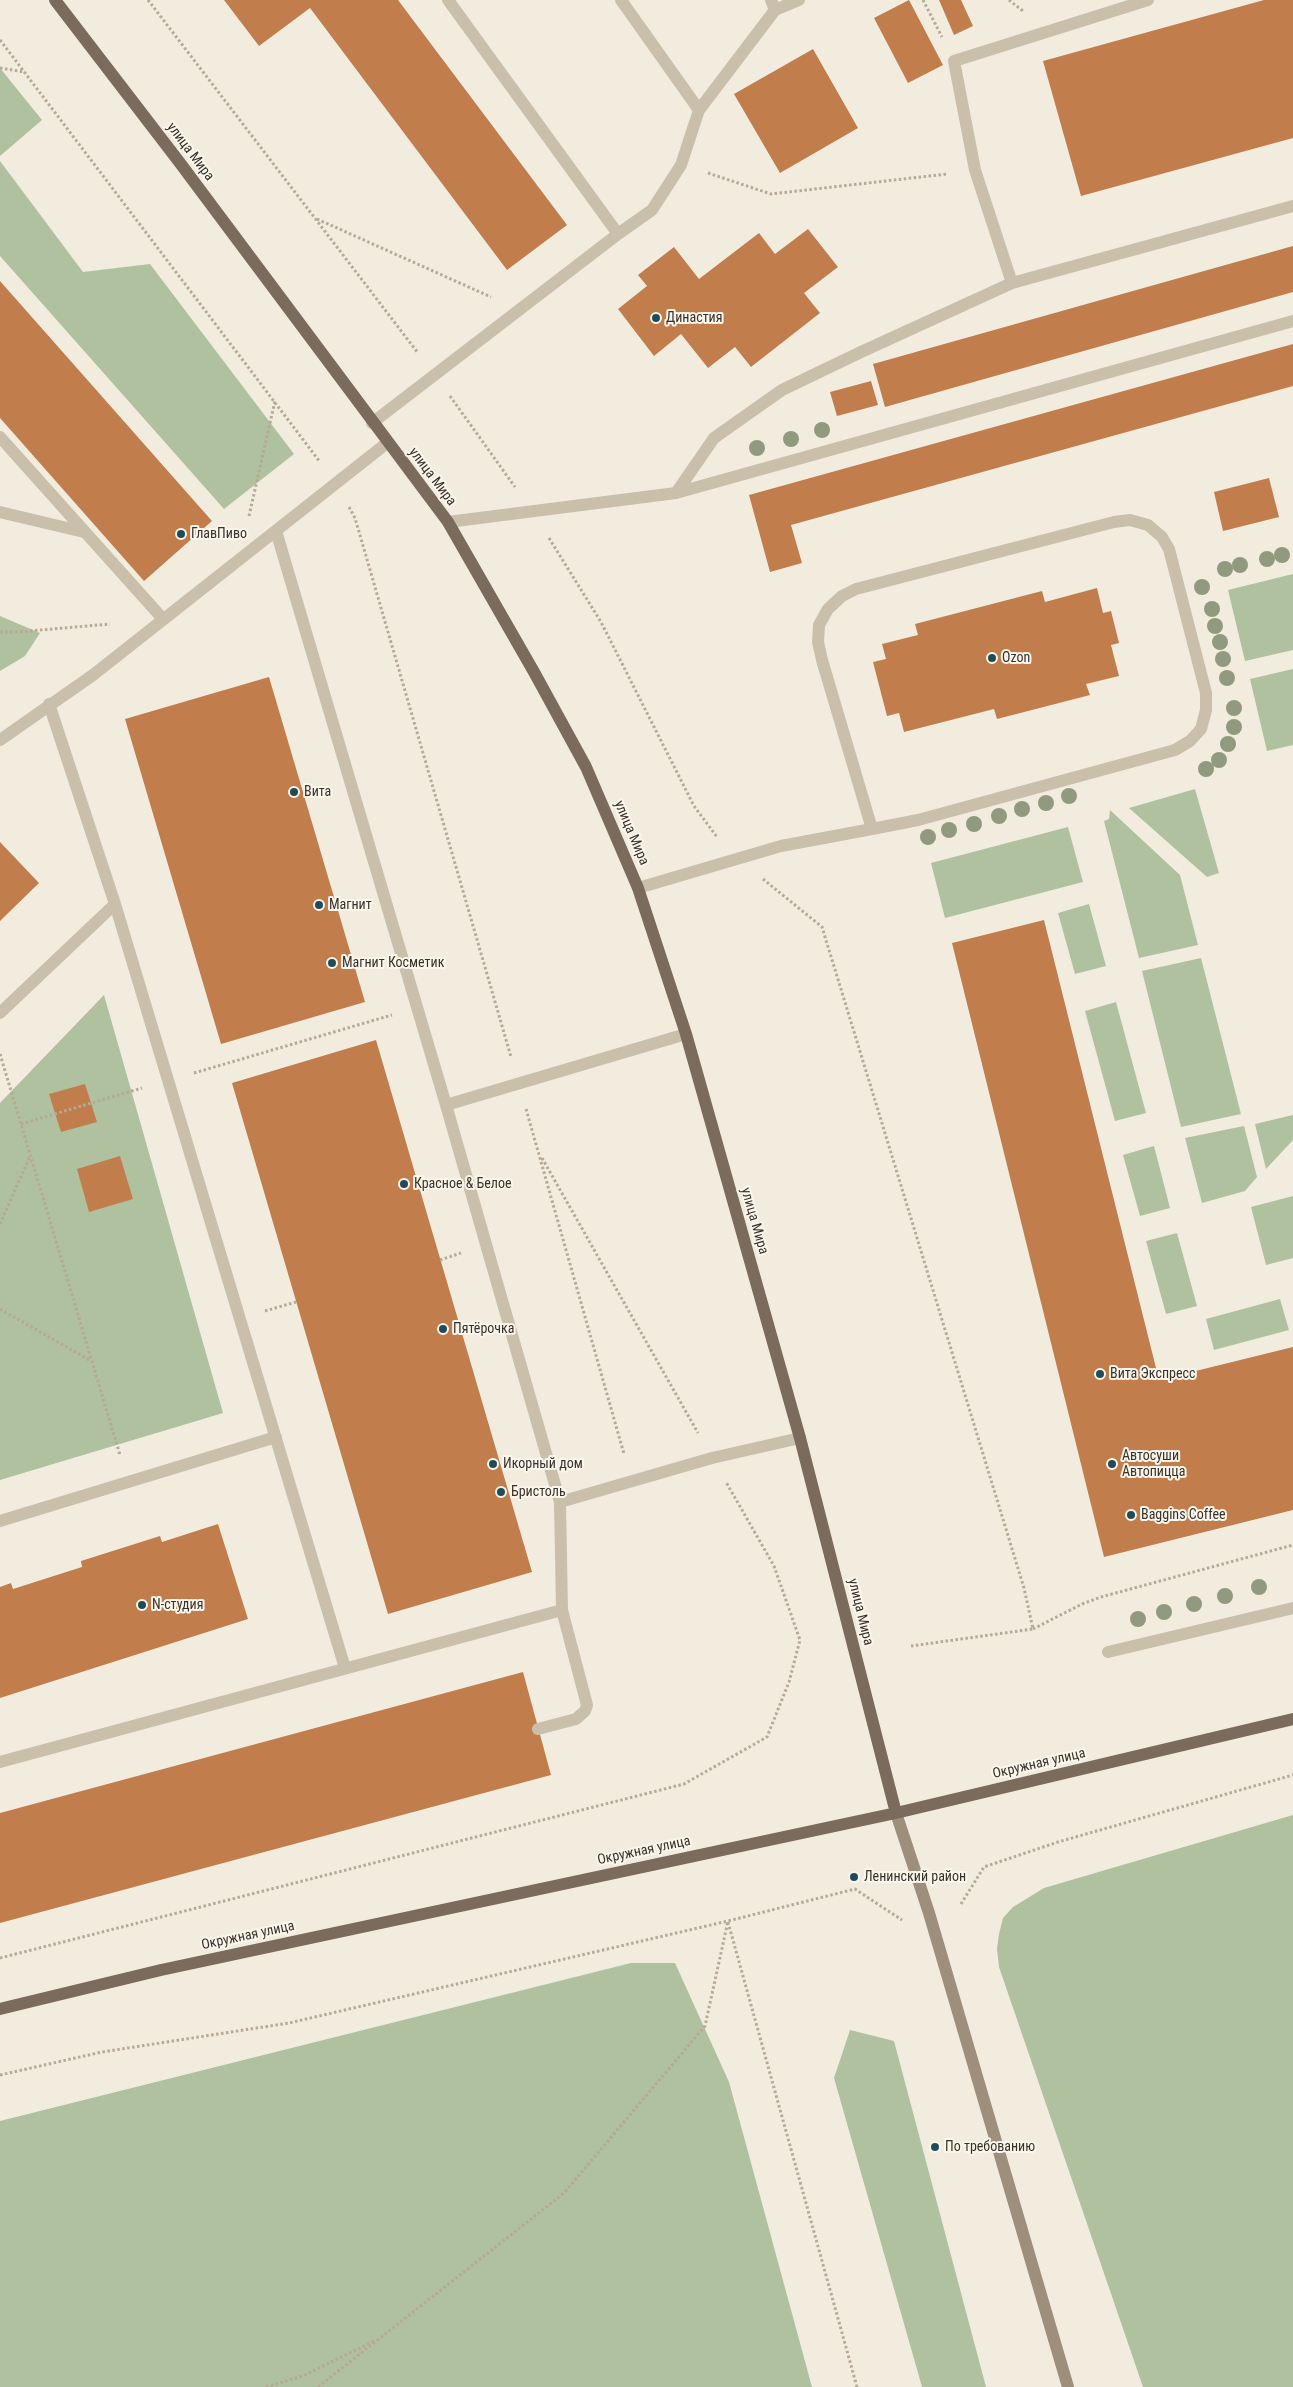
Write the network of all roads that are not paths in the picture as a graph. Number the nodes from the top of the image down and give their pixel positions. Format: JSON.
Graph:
{"nodes":[{"id":1,"x":54,"y":0,"type":"edge"},
{"id":2,"x":448,"y":0,"type":"edge"},
{"id":3,"x":621,"y":0,"type":"edge"},
{"id":4,"x":799,"y":0,"type":"edge"},
{"id":5,"x":1148,"y":0,"type":"edge"},
{"id":6,"x":773,"y":5,"type":"edge"},
{"id":7,"x":699,"y":110,"type":"junction"},
{"id":8,"x":1293,"y":206,"type":"edge"},
{"id":9,"x":618,"y":234,"type":"junction"},
{"id":10,"x":1012,"y":283,"type":"junction"},
{"id":11,"x":1293,"y":321,"type":"edge"},
{"id":12,"x":372,"y":423,"type":"junction"},
{"id":13,"x":0,"y":437,"type":"edge"},
{"id":14,"x":387,"y":443,"type":"junction"},
{"id":15,"x":676,"y":493,"type":"junction"},
{"id":16,"x":0,"y":512,"type":"edge"},
{"id":17,"x":448,"y":522,"type":"junction"},
{"id":18,"x":276,"y":531,"type":"junction"},
{"id":19,"x":84,"y":532,"type":"junction"},
{"id":20,"x":163,"y":620,"type":"junction"},
{"id":21,"x":49,"y":704,"type":"junction"},
{"id":22,"x":0,"y":740,"type":"edge"},
{"id":23,"x":872,"y":829,"type":"junction"},
{"id":24,"x":638,"y":888,"type":"junction"},
{"id":25,"x":115,"y":904,"type":"junction"},
{"id":26,"x":0,"y":1013,"type":"edge"},
{"id":27,"x":686,"y":1034,"type":"junction"},
{"id":28,"x":446,"y":1105,"type":"junction"},
{"id":29,"x":276,"y":1437,"type":"junction"},
{"id":30,"x":800,"y":1438,"type":"junction"},
{"id":31,"x":560,"y":1502,"type":"junction"},
{"id":32,"x":0,"y":1521,"type":"edge"},
{"id":33,"x":1293,"y":1608,"type":"edge"},
{"id":34,"x":562,"y":1610,"type":"junction"},
{"id":35,"x":1108,"y":1652,"type":"dead end"},
{"id":36,"x":345,"y":1668,"type":"junction"},
{"id":37,"x":1293,"y":1719,"type":"edge"},
{"id":38,"x":538,"y":1729,"type":"dead end"},
{"id":39,"x":0,"y":1762,"type":"edge"},
{"id":40,"x":896,"y":1813,"type":"junction"},
{"id":41,"x":0,"y":2009,"type":"edge"},
{"id":42,"x":1068,"y":2387,"type":"edge"}],
"edges":[{"from":1,"to":12,"type":"main road","name":"улица Мира"},
{"from":2,"to":9,"type":"lane"},
{"from":3,"to":7,"type":"lane"},
{"from":4,"to":6,"type":"lane"},
{"from":5,"to":10,"type":"lane"},
{"from":6,"to":7,"type":"lane"},
{"from":7,"to":9,"type":"lane"},
{"from":8,"to":10,"type":"lane"},
{"from":9,"to":12,"type":"lane"},
{"from":10,"to":15,"type":"lane"},
{"from":11,"to":15,"type":"lane"},
{"from":12,"to":14,"type":"main road","name":"улица Мира"},
{"from":13,"to":19,"type":"lane"},
{"from":14,"to":17,"type":"main road","name":"улица Мира"},
{"from":14,"to":18,"type":"lane"},
{"from":15,"to":17,"type":"lane"},
{"from":16,"to":19,"type":"lane"},
{"from":17,"to":24,"type":"main road","name":"улица Мира"},
{"from":18,"to":20,"type":"lane"},
{"from":18,"to":28,"type":"lane"},
{"from":19,"to":20,"type":"lane"},
{"from":20,"to":21,"type":"lane"},
{"from":21,"to":22,"type":"lane"},
{"from":21,"to":25,"type":"lane"},
{"from":23,"to":23,"type":"lane"},
{"from":23,"to":24,"type":"lane"},
{"from":24,"to":27,"type":"main road","name":"улица Мира"},
{"from":25,"to":26,"type":"lane"},
{"from":25,"to":29,"type":"lane"},
{"from":27,"to":28,"type":"lane"},
{"from":27,"to":30,"type":"main road","name":"улица Мира"},
{"from":28,"to":31,"type":"lane"},
{"from":29,"to":32,"type":"lane"},
{"from":29,"to":36,"type":"lane"},
{"from":30,"to":31,"type":"lane"},
{"from":30,"to":40,"type":"main road","name":"улица Мира"},
{"from":31,"to":34,"type":"lane"},
{"from":33,"to":35,"type":"lane"},
{"from":34,"to":36,"type":"lane"},
{"from":34,"to":38,"type":"lane"},
{"from":36,"to":39,"type":"lane"},
{"from":37,"to":40,"type":"main road","name":"Окружная улица"},
{"from":40,"to":41,"type":"main road","name":"Окружная улица"},
{"from":40,"to":42,"type":"main road"}]}
